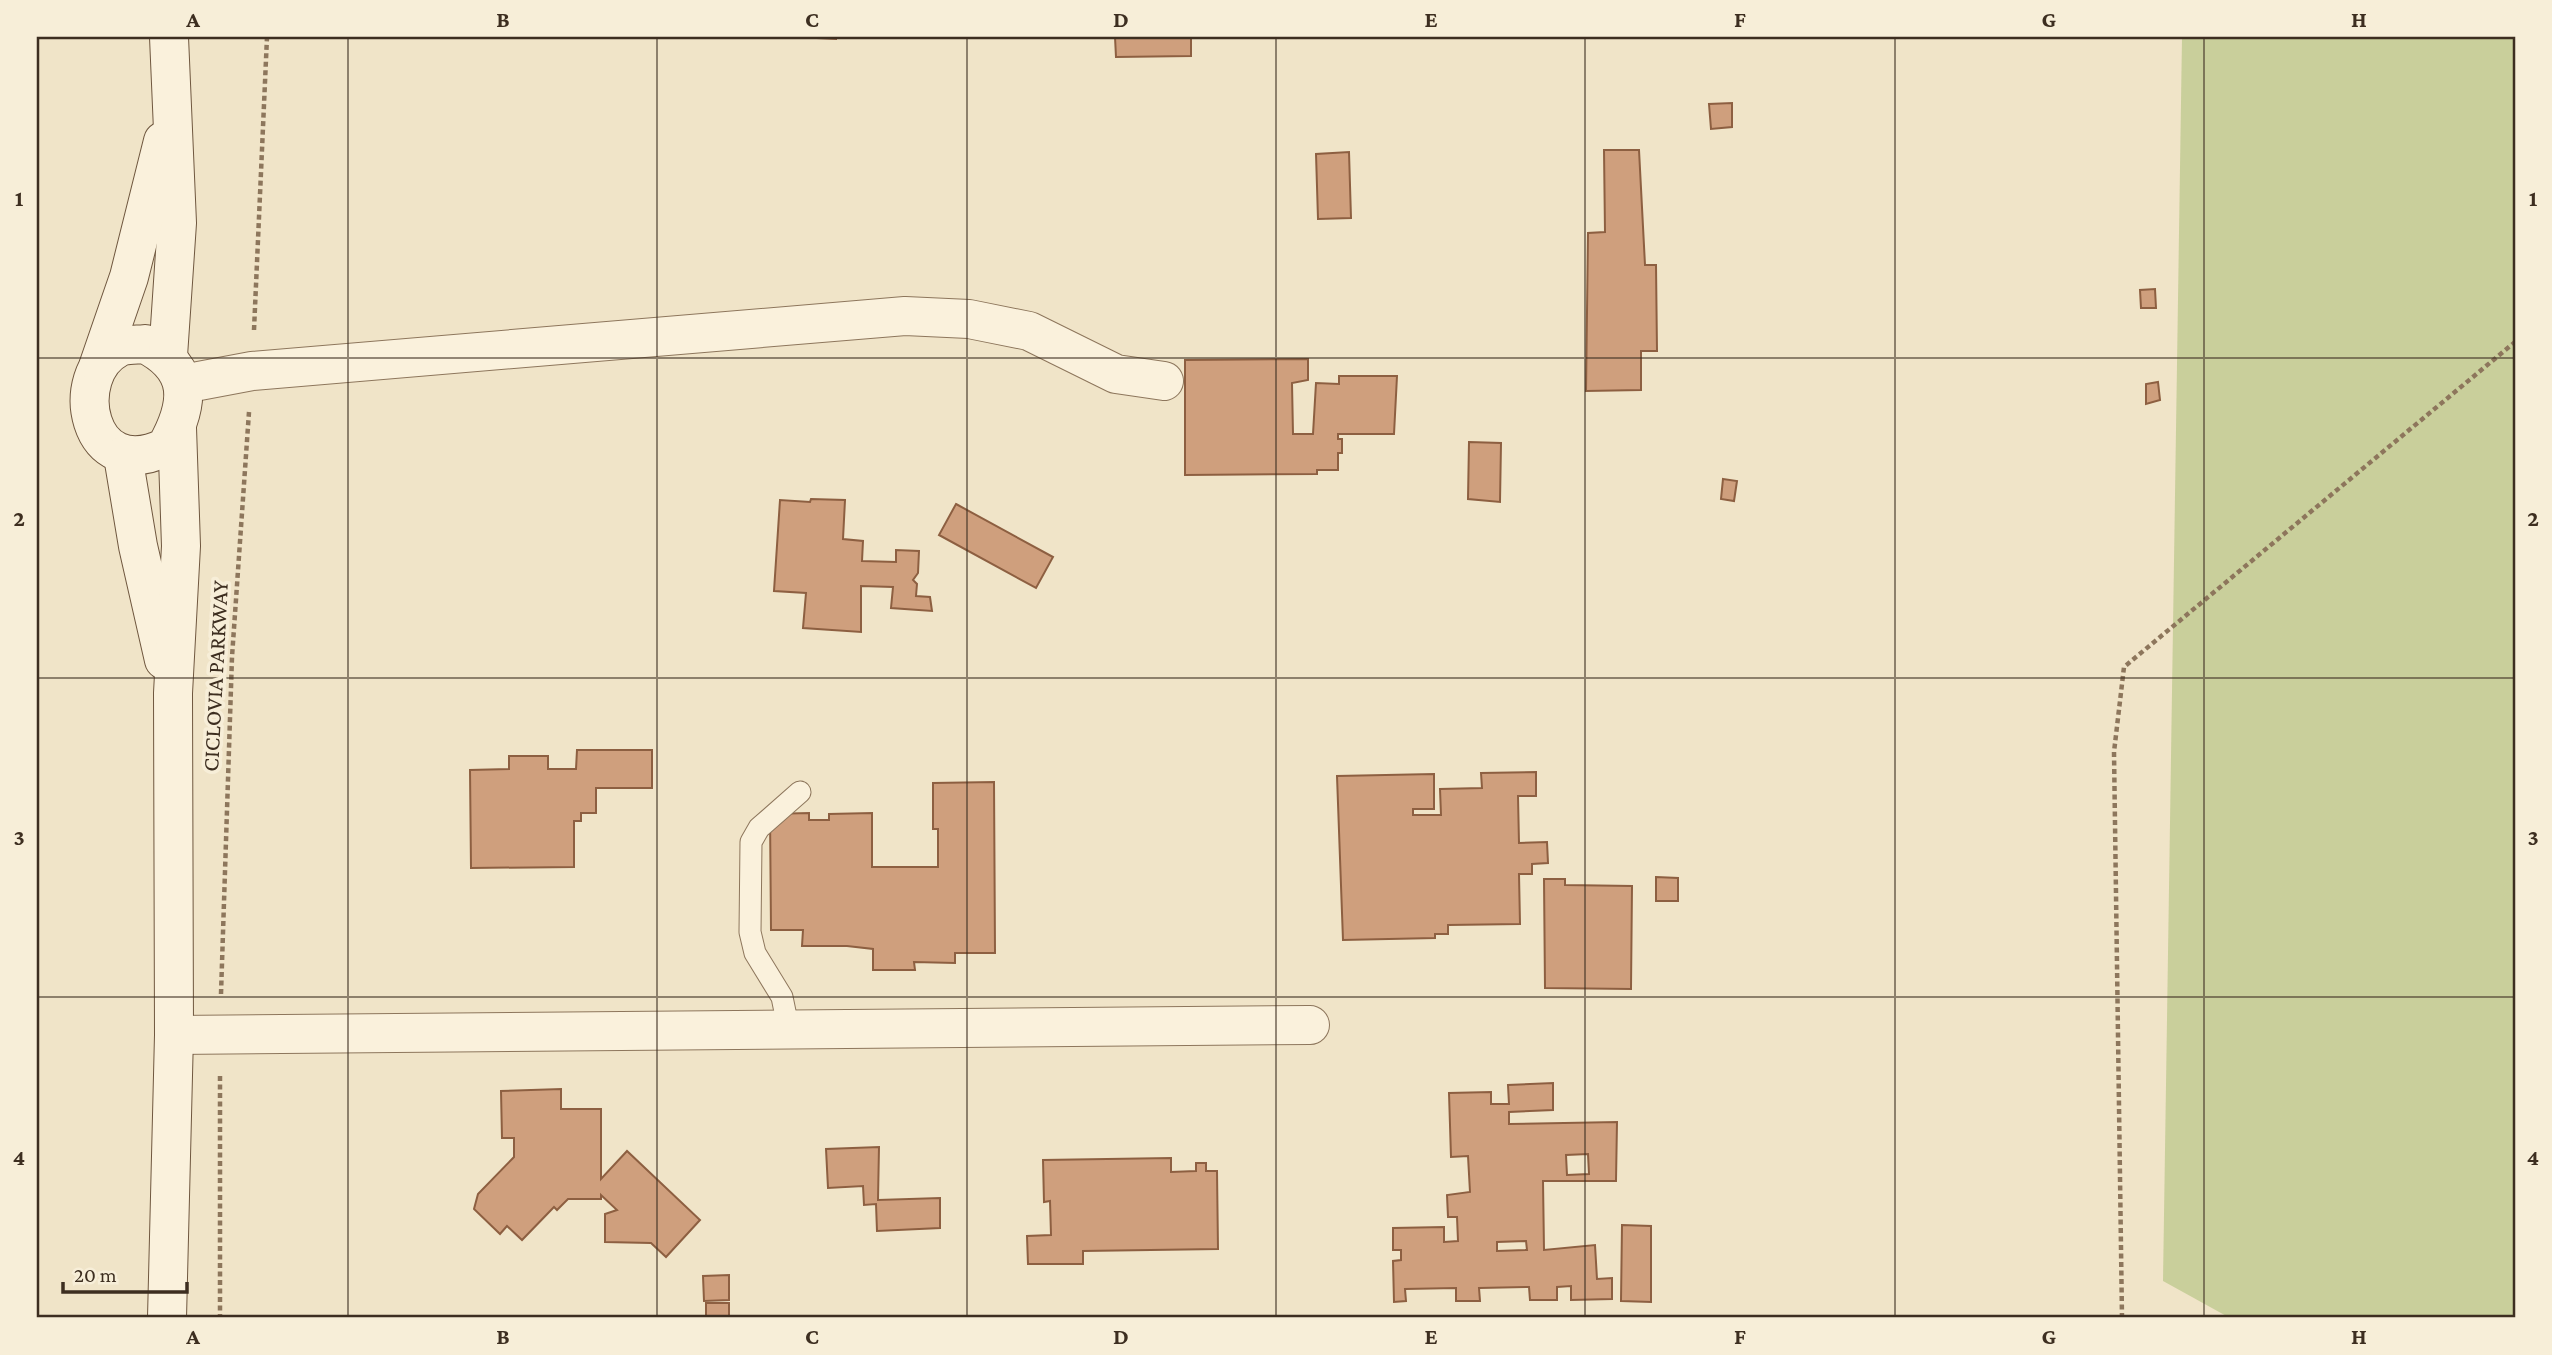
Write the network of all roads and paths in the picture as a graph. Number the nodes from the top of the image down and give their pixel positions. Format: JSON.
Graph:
{"nodes":[{"id":1,"x":169,"y":37,"type":"edge"},
{"id":2,"x":267,"y":37,"type":"edge"},
{"id":3,"x":172,"y":113,"type":"junction"},
{"id":4,"x":2515,"y":342,"type":"edge"},
{"id":5,"x":99,"y":363,"type":"junction"},
{"id":6,"x":176,"y":370,"type":"junction"},
{"id":7,"x":252,"y":371,"type":"junction"},
{"id":8,"x":1164,"y":381,"type":"dead end"},
{"id":9,"x":177,"y":428,"type":"junction"},
{"id":10,"x":123,"y":456,"type":"junction"},
{"id":11,"x":173,"y":693,"type":"junction"},
{"id":12,"x":800,"y":792,"type":"dead end"},
{"id":13,"x":1310,"y":1025,"type":"dead end"},
{"id":14,"x":789,"y":1031,"type":"junction"},
{"id":15,"x":174,"y":1035,"type":"junction"},
{"id":16,"x":220,"y":1037,"type":"junction"},
{"id":17,"x":167,"y":1318,"type":"edge"},
{"id":18,"x":220,"y":1318,"type":"edge"},
{"id":19,"x":2122,"y":1318,"type":"edge"}],
"edges":[{"from":1,"to":3,"type":"street"},
{"from":2,"to":7,"type":"path","name":"CICLOVIA PARKWAY"},
{"from":3,"to":5,"type":"street"},
{"from":3,"to":6,"type":"street"},
{"from":4,"to":19,"type":"path"},
{"from":5,"to":6,"type":"street"},
{"from":5,"to":10,"type":"street"},
{"from":6,"to":7,"type":"street"},
{"from":6,"to":9,"type":"street"},
{"from":7,"to":8,"type":"street"},
{"from":7,"to":16,"type":"path","name":"CICLOVIA PARKWAY"},
{"from":9,"to":10,"type":"street"},
{"from":9,"to":11,"type":"street"},
{"from":10,"to":11,"type":"street"},
{"from":11,"to":15,"type":"street"},
{"from":12,"to":14,"type":"lane"},
{"from":13,"to":14,"type":"street"},
{"from":14,"to":16,"type":"street"},
{"from":15,"to":16,"type":"street"},
{"from":15,"to":17,"type":"street"},
{"from":16,"to":18,"type":"path","name":"CICLOVIA PARKWAY"}]}
